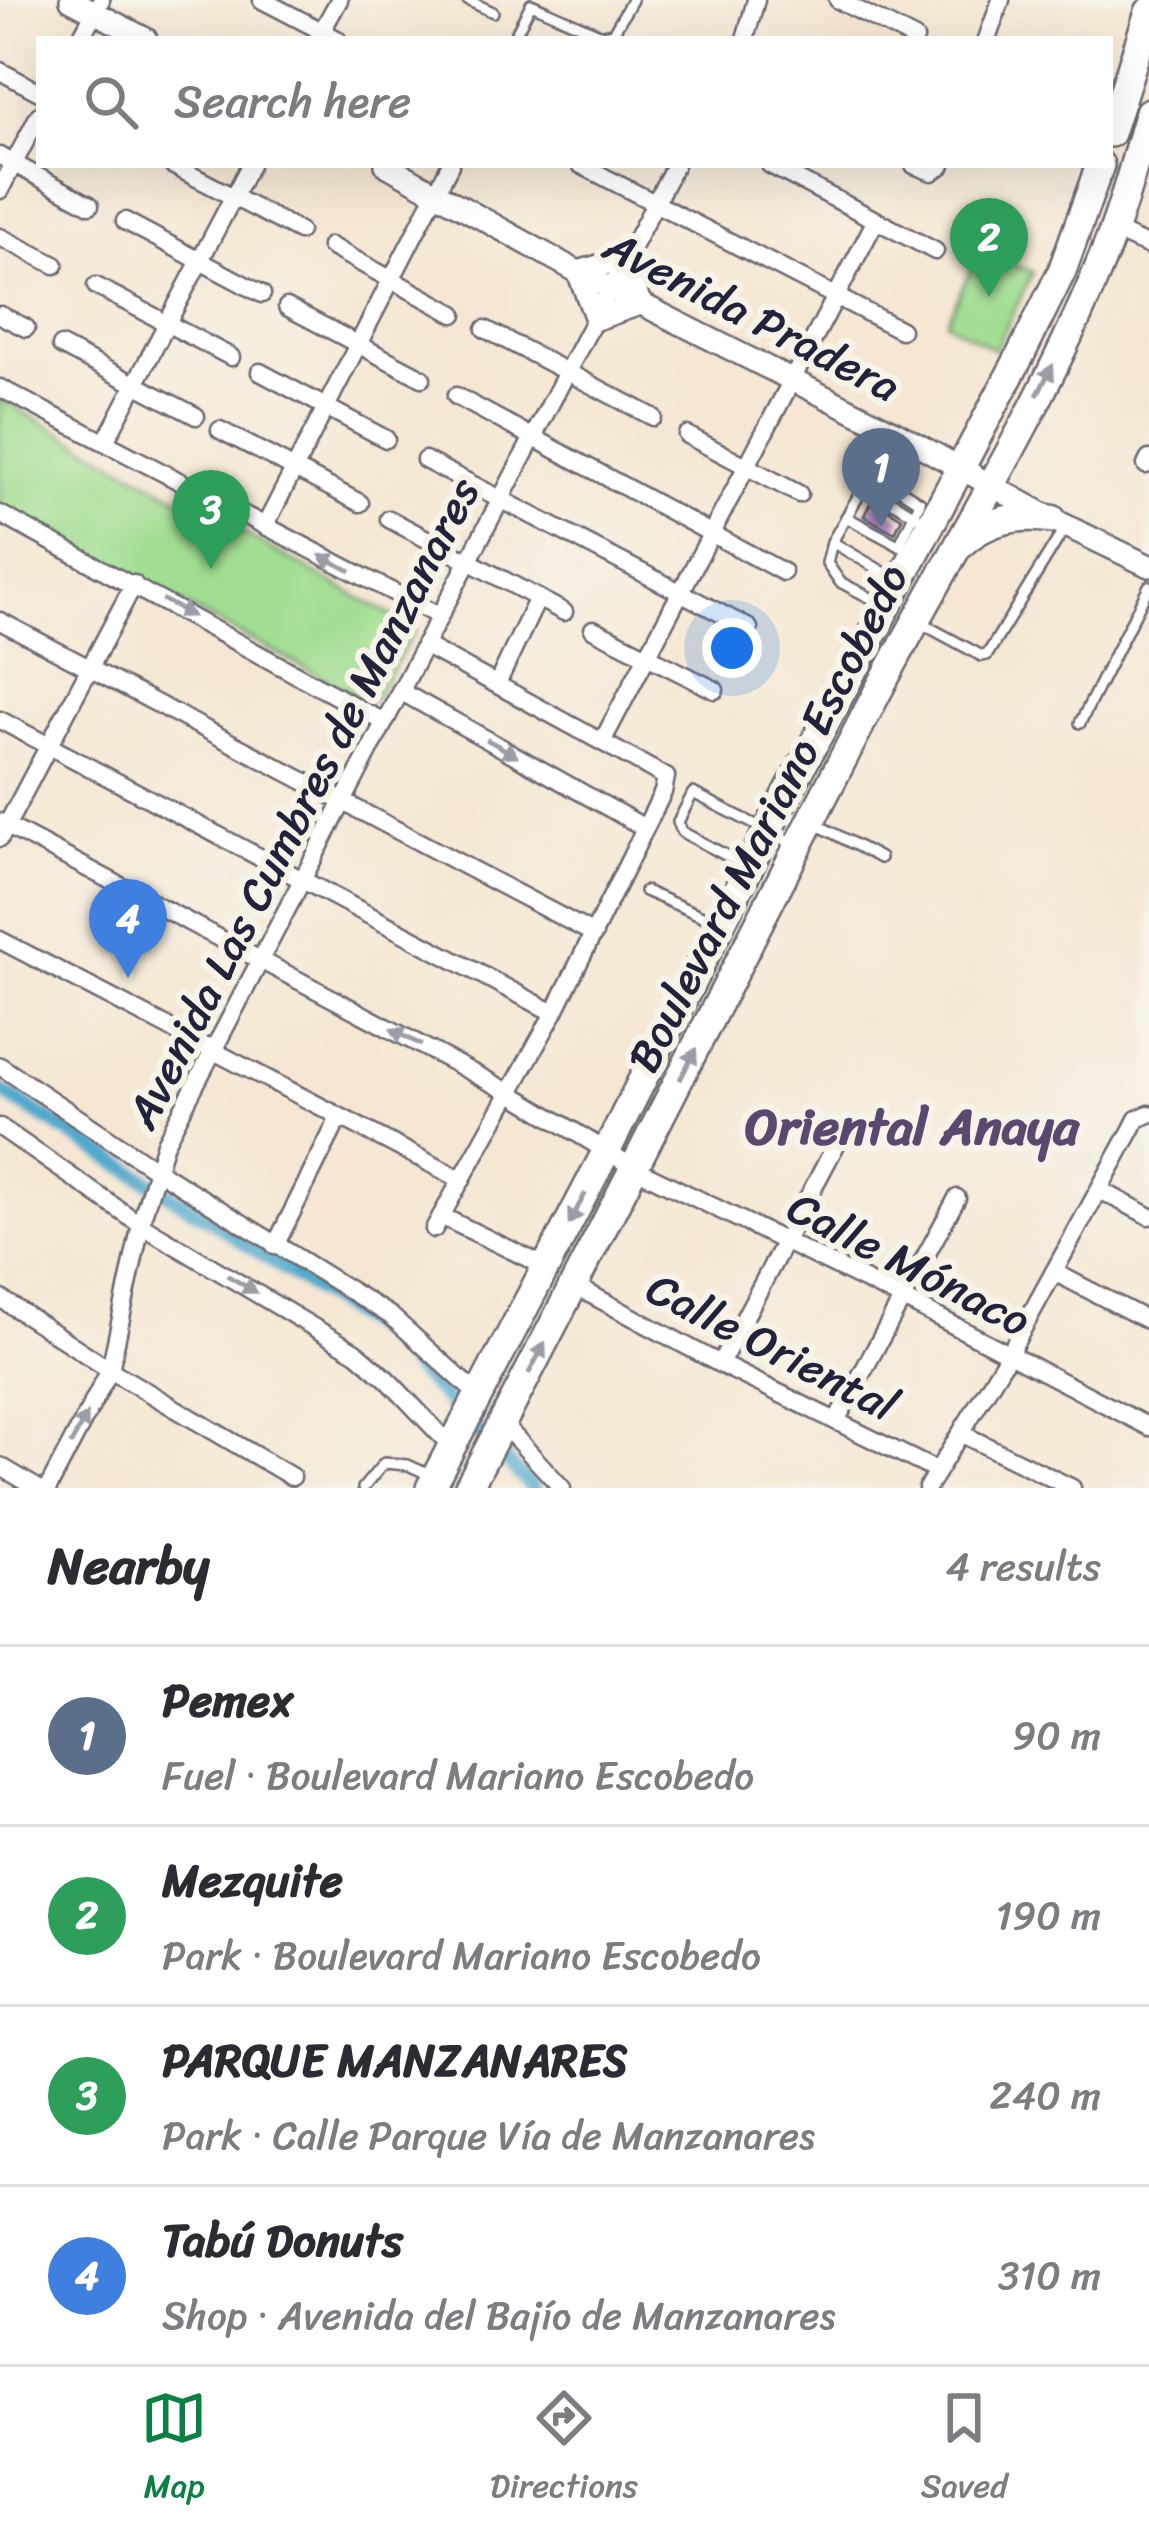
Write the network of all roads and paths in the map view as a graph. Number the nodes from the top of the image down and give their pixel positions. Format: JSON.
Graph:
{"nodes":[{"id":1,"x":71,"y":0,"type":"edge"},
{"id":2,"x":262,"y":0,"type":"edge"},
{"id":3,"x":339,"y":0,"type":"edge"},
{"id":4,"x":466,"y":0,"type":"edge"},
{"id":5,"x":632,"y":0,"type":"edge"},
{"id":6,"x":756,"y":0,"type":"edge"},
{"id":7,"x":1001,"y":0,"type":"edge"},
{"id":8,"x":532,"y":2,"type":"edge"},
{"id":9,"x":849,"y":3,"type":"edge"},
{"id":10,"x":98,"y":6,"type":"edge"},
{"id":11,"x":493,"y":12,"type":"dead end"},
{"id":12,"x":1149,"y":12,"type":"edge"},
{"id":13,"x":82,"y":36,"type":"edge"},
{"id":14,"x":142,"y":36,"type":"edge"},
{"id":15,"x":325,"y":36,"type":"edge"},
{"id":16,"x":514,"y":36,"type":"edge"},
{"id":17,"x":746,"y":36,"type":"edge"},
{"id":18,"x":910,"y":36,"type":"edge"},
{"id":19,"x":988,"y":36,"type":"edge"},
{"id":20,"x":0,"y":71,"type":"edge"},
{"id":21,"x":36,"y":90,"type":"edge"},
{"id":22,"x":1149,"y":114,"type":"edge"},
{"id":23,"x":36,"y":120,"type":"edge"},
{"id":24,"x":1113,"y":124,"type":"edge"},
{"id":25,"x":7,"y":160,"type":"edge"},
{"id":26,"x":177,"y":168,"type":"edge"},
{"id":27,"x":248,"y":168,"type":"edge"},
{"id":28,"x":392,"y":168,"type":"edge"},
{"id":29,"x":448,"y":168,"type":"edge"},
{"id":30,"x":587,"y":168,"type":"edge"},
{"id":31,"x":674,"y":168,"type":"edge"},
{"id":32,"x":776,"y":168,"type":"edge"},
{"id":33,"x":1099,"y":168,"type":"edge"},
{"id":34,"x":0,"y":190,"type":"edge"},
{"id":35,"x":436,"y":191,"type":"junction"},
{"id":36,"x":232,"y":198,"type":"junction"},
{"id":37,"x":90,"y":205,"type":"dead end"},
{"id":38,"x":655,"y":205,"type":"junction"},
{"id":39,"x":875,"y":220,"type":"junction"},
{"id":40,"x":125,"y":221,"type":"dead end"},
{"id":41,"x":1113,"y":230,"type":"junction"},
{"id":42,"x":299,"y":231,"type":"dead end"},
{"id":43,"x":0,"y":237,"type":"edge"},
{"id":44,"x":330,"y":246,"type":"dead end"},
{"id":45,"x":1149,"y":246,"type":"edge"},
{"id":46,"x":934,"y":251,"type":"dead end"},
{"id":47,"x":626,"y":258,"type":"junction"},
{"id":48,"x":199,"y":262,"type":"junction"},
{"id":49,"x":55,"y":265,"type":"dead end"},
{"id":50,"x":578,"y":272,"type":"junction"},
{"id":51,"x":392,"y":280,"type":"junction"},
{"id":52,"x":96,"y":286,"type":"dead end"},
{"id":53,"x":610,"y":288,"type":"junction"},
{"id":54,"x":262,"y":294,"type":"dead end"},
{"id":55,"x":836,"y":296,"type":"junction"},
{"id":56,"x":640,"y":304,"type":"junction"},
{"id":57,"x":286,"y":307,"type":"dead end"},
{"id":58,"x":454,"y":314,"type":"dead end"},
{"id":59,"x":0,"y":315,"type":"edge"},
{"id":60,"x":596,"y":319,"type":"junction"},
{"id":61,"x":169,"y":324,"type":"junction"},
{"id":62,"x":26,"y":328,"type":"dead end"},
{"id":63,"x":485,"y":329,"type":"dead end"},
{"id":64,"x":901,"y":330,"type":"dead end"},
{"id":65,"x":62,"y":346,"type":"dead end"},
{"id":66,"x":358,"y":346,"type":"junction"},
{"id":67,"x":231,"y":357,"type":"dead end"},
{"id":68,"x":260,"y":372,"type":"dead end"},
{"id":69,"x":568,"y":372,"type":"junction"},
{"id":70,"x":422,"y":378,"type":"dead end"},
{"id":71,"x":793,"y":380,"type":"junction"},
{"id":72,"x":136,"y":384,"type":"junction"},
{"id":73,"x":0,"y":388,"type":"edge"},
{"id":74,"x":456,"y":396,"type":"dead end"},
{"id":75,"x":326,"y":407,"type":"junction"},
{"id":76,"x":196,"y":416,"type":"dead end"},
{"id":77,"x":653,"y":417,"type":"dead end"},
{"id":78,"x":220,"y":430,"type":"dead end"},
{"id":79,"x":895,"y":432,"type":"junction"},
{"id":80,"x":687,"y":435,"type":"dead end"},
{"id":81,"x":533,"y":439,"type":"junction"},
{"id":82,"x":386,"y":440,"type":"dead end"},
{"id":83,"x":105,"y":442,"type":"junction"},
{"id":84,"x":425,"y":460,"type":"dead end"},
{"id":85,"x":747,"y":466,"type":"junction"},
{"id":86,"x":295,"y":469,"type":"junction"},
{"id":87,"x":962,"y":470,"type":"junction"},
{"id":88,"x":873,"y":472,"type":"junction"},
{"id":89,"x":992,"y":484,"type":"junction"},
{"id":90,"x":865,"y":486,"type":"junction"},
{"id":91,"x":799,"y":494,"type":"dead end"},
{"id":92,"x":502,"y":501,"type":"junction"},
{"id":93,"x":360,"y":503,"type":"dead end"},
{"id":94,"x":0,"y":514,"type":"edge"},
{"id":95,"x":847,"y":517,"type":"junction"},
{"id":96,"x":389,"y":519,"type":"dead end"},
{"id":97,"x":923,"y":520,"type":"junction"},
{"id":98,"x":1059,"y":522,"type":"junction"},
{"id":99,"x":265,"y":526,"type":"junction"},
{"id":100,"x":711,"y":533,"type":"junction"},
{"id":101,"x":832,"y":542,"type":"junction"},
{"id":102,"x":908,"y":551,"type":"junction"},
{"id":103,"x":951,"y":554,"type":"junction"},
{"id":104,"x":468,"y":561,"type":"junction"},
{"id":105,"x":1149,"y":566,"type":"edge"},
{"id":106,"x":783,"y":572,"type":"dead end"},
{"id":107,"x":134,"y":584,"type":"junction"},
{"id":108,"x":1149,"y":586,"type":"edge"},
{"id":109,"x":680,"y":591,"type":"junction"},
{"id":110,"x":896,"y":595,"type":"junction"},
{"id":111,"x":538,"y":598,"type":"junction"},
{"id":112,"x":564,"y":613,"type":"dead end"},
{"id":113,"x":439,"y":616,"type":"junction"},
{"id":114,"x":0,"y":621,"type":"edge"},
{"id":115,"x":916,"y":621,"type":"junction"},
{"id":116,"x":749,"y":628,"type":"dead end"},
{"id":117,"x":593,"y":629,"type":"dead end"},
{"id":118,"x":424,"y":645,"type":"junction"},
{"id":119,"x":646,"y":656,"type":"junction"},
{"id":120,"x":89,"y":668,"type":"junction"},
{"id":121,"x":497,"y":684,"type":"junction"},
{"id":122,"x":715,"y":690,"type":"dead end"},
{"id":123,"x":400,"y":691,"type":"junction"},
{"id":124,"x":0,"y":720,"type":"edge"},
{"id":125,"x":384,"y":722,"type":"junction"},
{"id":126,"x":1080,"y":724,"type":"dead end"},
{"id":127,"x":603,"y":740,"type":"junction"},
{"id":128,"x":48,"y":745,"type":"junction"},
{"id":129,"x":341,"y":802,"type":"junction"},
{"id":130,"x":812,"y":821,"type":"junction"},
{"id":131,"x":645,"y":827,"type":"junction"},
{"id":132,"x":2,"y":829,"type":"edge"},
{"id":133,"x":768,"y":830,"type":"junction"},
{"id":134,"x":797,"y":847,"type":"junction"},
{"id":135,"x":880,"y":858,"type":"dead end"},
{"id":136,"x":749,"y":868,"type":"junction"},
{"id":137,"x":301,"y":880,"type":"junction"},
{"id":138,"x":645,"y":891,"type":"dead end"},
{"id":139,"x":721,"y":924,"type":"junction"},
{"id":140,"x":594,"y":934,"type":"junction"},
{"id":141,"x":0,"y":940,"type":"edge"},
{"id":142,"x":261,"y":959,"type":"junction"},
{"id":143,"x":554,"y":1013,"type":"junction"},
{"id":144,"x":211,"y":1052,"type":"junction"},
{"id":145,"x":0,"y":1066,"type":"edge"},
{"id":146,"x":509,"y":1092,"type":"junction"},
{"id":147,"x":1149,"y":1114,"type":"edge"},
{"id":148,"x":338,"y":1118,"type":"junction"},
{"id":149,"x":0,"y":1127,"type":"edge"},
{"id":150,"x":838,"y":1139,"type":"dead end"},
{"id":151,"x":607,"y":1150,"type":"junction"},
{"id":152,"x":636,"y":1169,"type":"junction"},
{"id":153,"x":154,"y":1172,"type":"junction"},
{"id":154,"x":462,"y":1180,"type":"junction"},
{"id":155,"x":1100,"y":1190,"type":"junction"},
{"id":156,"x":957,"y":1198,"type":"dead end"},
{"id":157,"x":1149,"y":1216,"type":"edge"},
{"id":158,"x":142,"y":1220,"type":"junction"},
{"id":159,"x":784,"y":1241,"type":"junction"},
{"id":160,"x":275,"y":1246,"type":"junction"},
{"id":161,"x":546,"y":1268,"type":"junction"},
{"id":162,"x":1054,"y":1272,"type":"junction"},
{"id":163,"x":575,"y":1286,"type":"junction"},
{"id":164,"x":0,"y":1298,"type":"edge"},
{"id":165,"x":905,"y":1300,"type":"junction"},
{"id":166,"x":1149,"y":1321,"type":"edge"},
{"id":167,"x":1009,"y":1354,"type":"junction"},
{"id":168,"x":720,"y":1364,"type":"junction"},
{"id":169,"x":110,"y":1370,"type":"junction"},
{"id":170,"x":474,"y":1401,"type":"junction"},
{"id":171,"x":836,"y":1421,"type":"junction"},
{"id":172,"x":1149,"y":1426,"type":"edge"},
{"id":173,"x":501,"y":1427,"type":"junction"},
{"id":174,"x":962,"y":1434,"type":"junction"},
{"id":175,"x":454,"y":1441,"type":"junction"},
{"id":176,"x":0,"y":1466,"type":"edge"},
{"id":177,"x":938,"y":1471,"type":"junction"},
{"id":178,"x":292,"y":1477,"type":"dead end"},
{"id":179,"x":480,"y":1478,"type":"edge"},
{"id":180,"x":432,"y":1483,"type":"edge"},
{"id":181,"x":37,"y":1488,"type":"edge"},
{"id":182,"x":48,"y":1488,"type":"edge"},
{"id":183,"x":363,"y":1488,"type":"edge"},
{"id":184,"x":562,"y":1488,"type":"edge"},
{"id":185,"x":927,"y":1488,"type":"edge"},
{"id":186,"x":1072,"y":1488,"type":"edge"}],
"edges":[{"from":1,"to":10,"type":"street"},
{"from":2,"to":15,"type":"street"},
{"from":3,"to":15,"type":"street"},
{"from":4,"to":11,"type":"lane"},
{"from":5,"to":8,"type":"lane"},
{"from":6,"to":17,"type":"street"},
{"from":7,"to":19,"type":"street"},
{"from":8,"to":16,"type":"lane"},
{"from":9,"to":18,"type":"street"},
{"from":10,"to":13,"type":"street"},
{"from":10,"to":14,"type":"street"},
{"from":12,"to":24,"type":"main road"},
{"from":20,"to":21,"type":"street"},
{"from":22,"to":41,"type":"main road","name":"Boulevard Mariano Escobedo"},
{"from":23,"to":25,"type":"street"},
{"from":25,"to":34,"type":"street"},
{"from":25,"to":37,"type":"street"},
{"from":26,"to":36,"type":"street"},
{"from":27,"to":36,"type":"street"},
{"from":28,"to":35,"type":"street","name":"Avenida Pradera"},
{"from":29,"to":35,"type":"street"},
{"from":30,"to":38,"type":"street"},
{"from":31,"to":38,"type":"street","name":"Avenida Las Cumbres de Manzanares"},
{"from":32,"to":39,"type":"street"},
{"from":33,"to":87,"type":"main road","name":"Boulevard Mariano Escobedo"},
{"from":35,"to":50,"type":"street","name":"Avenida Pradera"},
{"from":35,"to":51,"type":"street"},
{"from":36,"to":42,"type":"street"},
{"from":36,"to":48,"type":"street"},
{"from":38,"to":47,"type":"street","name":"Avenida Las Cumbres de Manzanares"},
{"from":38,"to":55,"type":"street"},
{"from":39,"to":46,"type":"street"},
{"from":39,"to":55,"type":"street"},
{"from":40,"to":48,"type":"street"},
{"from":41,"to":45,"type":"street"},
{"from":89,"to":41,"type":"main road","name":"Boulevard Mariano Escobedo","one_way":true},
{"from":43,"to":49,"type":"street"},
{"from":44,"to":51,"type":"street"},
{"from":47,"to":50,"type":"street"},
{"from":47,"to":53,"type":"street","name":"Avenida Las Cumbres de Manzanares"},
{"from":47,"to":56,"type":"street"},
{"from":48,"to":54,"type":"street"},
{"from":48,"to":61,"type":"street"},
{"from":50,"to":53,"type":"street","name":"Avenida Pradera"},
{"from":50,"to":60,"type":"street"},
{"from":51,"to":58,"type":"street"},
{"from":51,"to":66,"type":"street"},
{"from":52,"to":61,"type":"street"},
{"from":53,"to":56,"type":"street","name":"Avenida Pradera"},
{"from":53,"to":60,"type":"street","name":"Avenida Las Cumbres de Manzanares"},
{"from":55,"to":64,"type":"street"},
{"from":55,"to":71,"type":"street"},
{"from":56,"to":60,"type":"street"},
{"from":56,"to":71,"type":"street","name":"Avenida Pradera"},
{"from":57,"to":66,"type":"street"},
{"from":59,"to":62,"type":"street"},
{"from":60,"to":69,"type":"street","name":"Avenida Las Cumbres de Manzanares"},
{"from":61,"to":67,"type":"street"},
{"from":61,"to":72,"type":"street"},
{"from":63,"to":69,"type":"street"},
{"from":65,"to":72,"type":"street"},
{"from":66,"to":70,"type":"street"},
{"from":66,"to":75,"type":"street"},
{"from":68,"to":75,"type":"street"},
{"from":69,"to":77,"type":"street"},
{"from":69,"to":81,"type":"street","name":"Avenida Las Cumbres de Manzanares"},
{"from":71,"to":79,"type":"street","name":"Avenida Pradera"},
{"from":71,"to":85,"type":"street"},
{"from":72,"to":76,"type":"street"},
{"from":72,"to":83,"type":"street"},
{"from":73,"to":83,"type":"street"},
{"from":74,"to":81,"type":"street"},
{"from":75,"to":82,"type":"street"},
{"from":75,"to":86,"type":"street"},
{"from":78,"to":86,"type":"street"},
{"from":79,"to":87,"type":"street","name":"Avenida Pradera"},
{"from":79,"to":88,"type":"lane"},
{"from":80,"to":85,"type":"street"},
{"from":81,"to":92,"type":"street","name":"Avenida Las Cumbres de Manzanares"},
{"from":81,"to":100,"type":"street"},
{"from":83,"to":99,"type":"street"},
{"from":84,"to":92,"type":"street"},
{"from":85,"to":91,"type":"street"},
{"from":85,"to":100,"type":"street"},
{"from":86,"to":93,"type":"street"},
{"from":86,"to":99,"type":"street"},
{"from":87,"to":89,"type":"street","name":"Avenida Pradera"},
{"from":87,"to":97,"type":"main road","name":"Boulevard Mariano Escobedo"},
{"from":88,"to":90,"type":"lane"},
{"from":88,"to":97,"type":"lane"},
{"from":89,"to":98,"type":"street","name":"Avenida Pradera"},
{"from":89,"to":103,"type":"main road","name":"Boulevard Mariano Escobedo"},
{"from":90,"to":95,"type":"lane"},
{"from":90,"to":97,"type":"lane"},
{"from":92,"to":104,"type":"street","name":"Avenida Las Cumbres de Manzanares"},
{"from":92,"to":109,"type":"street"},
{"from":94,"to":107,"type":"street"},
{"from":95,"to":101,"type":"lane"},
{"from":95,"to":102,"type":"lane"},
{"from":96,"to":104,"type":"street"},
{"from":97,"to":102,"type":"main road","name":"Boulevard Mariano Escobedo"},
{"from":98,"to":103,"type":"main road"},
{"from":98,"to":105,"type":"street","name":"Avenida Pradera"},
{"from":98,"to":115,"type":"lane"},
{"from":113,"to":99,"type":"street","one_way":true},
{"from":100,"to":106,"type":"street"},
{"from":100,"to":109,"type":"street"},
{"from":101,"to":110,"type":"lane"},
{"from":101,"to":110,"type":"lane"},
{"from":102,"to":110,"type":"main road","name":"Boulevard Mariano Escobedo"},
{"from":103,"to":115,"type":"main road","name":"Boulevard Mariano Escobedo"},
{"from":104,"to":111,"type":"street"},
{"from":104,"to":113,"type":"street","name":"Avenida Las Cumbres de Manzanares"},
{"from":107,"to":120,"type":"street"},
{"from":107,"to":125,"type":"street","one_way":true},
{"from":108,"to":126,"type":"lane"},
{"from":109,"to":116,"type":"street"},
{"from":109,"to":119,"type":"street"},
{"from":110,"to":133,"type":"main road","name":"Boulevard Mariano Escobedo"},
{"from":111,"to":112,"type":"street"},
{"from":111,"to":121,"type":"street"},
{"from":113,"to":118,"type":"street","name":"Avenida Las Cumbres de Manzanares"},
{"from":114,"to":120,"type":"street"},
{"from":115,"to":130,"type":"main road","name":"Boulevard Mariano Escobedo"},
{"from":117,"to":119,"type":"street"},
{"from":118,"to":121,"type":"street"},
{"from":118,"to":123,"type":"street","name":"Avenida Las Cumbres de Manzanares"},
{"from":119,"to":122,"type":"street"},
{"from":119,"to":127,"type":"street"},
{"from":120,"to":128,"type":"street"},
{"from":120,"to":129,"type":"street"},
{"from":121,"to":127,"type":"street"},
{"from":123,"to":125,"type":"street","name":"Avenida Las Cumbres de Manzanares"},
{"from":123,"to":131,"type":"street","one_way":true},
{"from":124,"to":128,"type":"street"},
{"from":125,"to":129,"type":"street","name":"Avenida Las Cumbres de Manzanares"},
{"from":127,"to":131,"type":"street"},
{"from":128,"to":132,"type":"street"},
{"from":128,"to":137,"type":"street"},
{"from":129,"to":137,"type":"street","name":"Avenida Las Cumbres de Manzanares"},
{"from":129,"to":140,"type":"street"},
{"from":130,"to":134,"type":"main road","name":"Boulevard Mariano Escobedo"},
{"from":130,"to":135,"type":"lane"},
{"from":131,"to":140,"type":"street"},
{"from":132,"to":142,"type":"street","name":"Calle Mónaco"},
{"from":133,"to":134,"type":"lane"},
{"from":133,"to":136,"type":"main road","name":"Boulevard Mariano Escobedo"},
{"from":133,"to":136,"type":"lane"},
{"from":152,"to":134,"type":"main road","name":"Boulevard Mariano Escobedo","one_way":true},
{"from":136,"to":139,"type":"main road","name":"Boulevard Mariano Escobedo"},
{"from":137,"to":142,"type":"street","name":"Avenida Las Cumbres de Manzanares"},
{"from":137,"to":143,"type":"street"},
{"from":138,"to":139,"type":"lane"},
{"from":139,"to":151,"type":"main road","name":"Boulevard Mariano Escobedo"},
{"from":140,"to":143,"type":"street"},
{"from":141,"to":144,"type":"street"},
{"from":142,"to":144,"type":"street","name":"Avenida Las Cumbres de Manzanares"},
{"from":146,"to":142,"type":"street","name":"Calle Mónaco","one_way":true},
{"from":143,"to":146,"type":"street"},
{"from":144,"to":148,"type":"street"},
{"from":144,"to":153,"type":"street","name":"Avenida Las Cumbres de Manzanares"},
{"from":145,"to":153,"type":"street"},
{"from":146,"to":151,"type":"street","name":"Calle Mónaco"},
{"from":146,"to":154,"type":"street"},
{"from":147,"to":155,"type":"street"},
{"from":148,"to":154,"type":"street"},
{"from":148,"to":160,"type":"street"},
{"from":149,"to":158,"type":"street"},
{"from":150,"to":159,"type":"street"},
{"from":151,"to":152,"type":"street","name":"Calle Mónaco"},
{"from":151,"to":161,"type":"main road","name":"Boulevard Mariano Escobedo","one_way":true},
{"from":152,"to":159,"type":"street","name":"Calle Mónaco"},
{"from":152,"to":163,"type":"main road","name":"Boulevard Mariano Escobedo"},
{"from":153,"to":158,"type":"street","name":"Avenida Las Cumbres de Manzanares"},
{"from":153,"to":160,"type":"street"},
{"from":154,"to":161,"type":"street"},
{"from":155,"to":157,"type":"street"},
{"from":155,"to":162,"type":"street"},
{"from":156,"to":165,"type":"street"},
{"from":158,"to":169,"type":"street","name":"Avenida Las Cumbres de Manzanares"},
{"from":158,"to":175,"type":"street","one_way":true},
{"from":159,"to":165,"type":"street","name":"Calle Mónaco"},
{"from":159,"to":168,"type":"street"},
{"from":160,"to":170,"type":"street"},
{"from":161,"to":170,"type":"main road","name":"Boulevard Mariano Escobedo"},
{"from":162,"to":166,"type":"street"},
{"from":162,"to":167,"type":"street"},
{"from":163,"to":168,"type":"street","name":"Calle Oriental"},
{"from":173,"to":163,"type":"main road","name":"Boulevard Mariano Escobedo","one_way":true},
{"from":164,"to":169,"type":"street"},
{"from":165,"to":167,"type":"street","name":"Calle Mónaco"},
{"from":165,"to":171,"type":"street"},
{"from":167,"to":172,"type":"street","name":"Calle Mónaco"},
{"from":167,"to":174,"type":"street"},
{"from":168,"to":171,"type":"street","name":"Calle Oriental"},
{"from":169,"to":178,"type":"street"},
{"from":182,"to":169,"type":"street","name":"Avenida Las Cumbres de Manzanares","one_way":true},
{"from":170,"to":175,"type":"main road","name":"Boulevard Mariano Escobedo"},
{"from":171,"to":177,"type":"street","name":"Calle Oriental"},
{"from":173,"to":179,"type":"main road","name":"Boulevard Mariano Escobedo"},
{"from":173,"to":184,"type":"street"},
{"from":174,"to":177,"type":"street"},
{"from":174,"to":186,"type":"street"},
{"from":175,"to":180,"type":"main road","name":"Boulevard Mariano Escobedo"},
{"from":176,"to":181,"type":"street"},
{"from":177,"to":185,"type":"street"},
{"from":180,"to":183,"type":"lane"}]}
